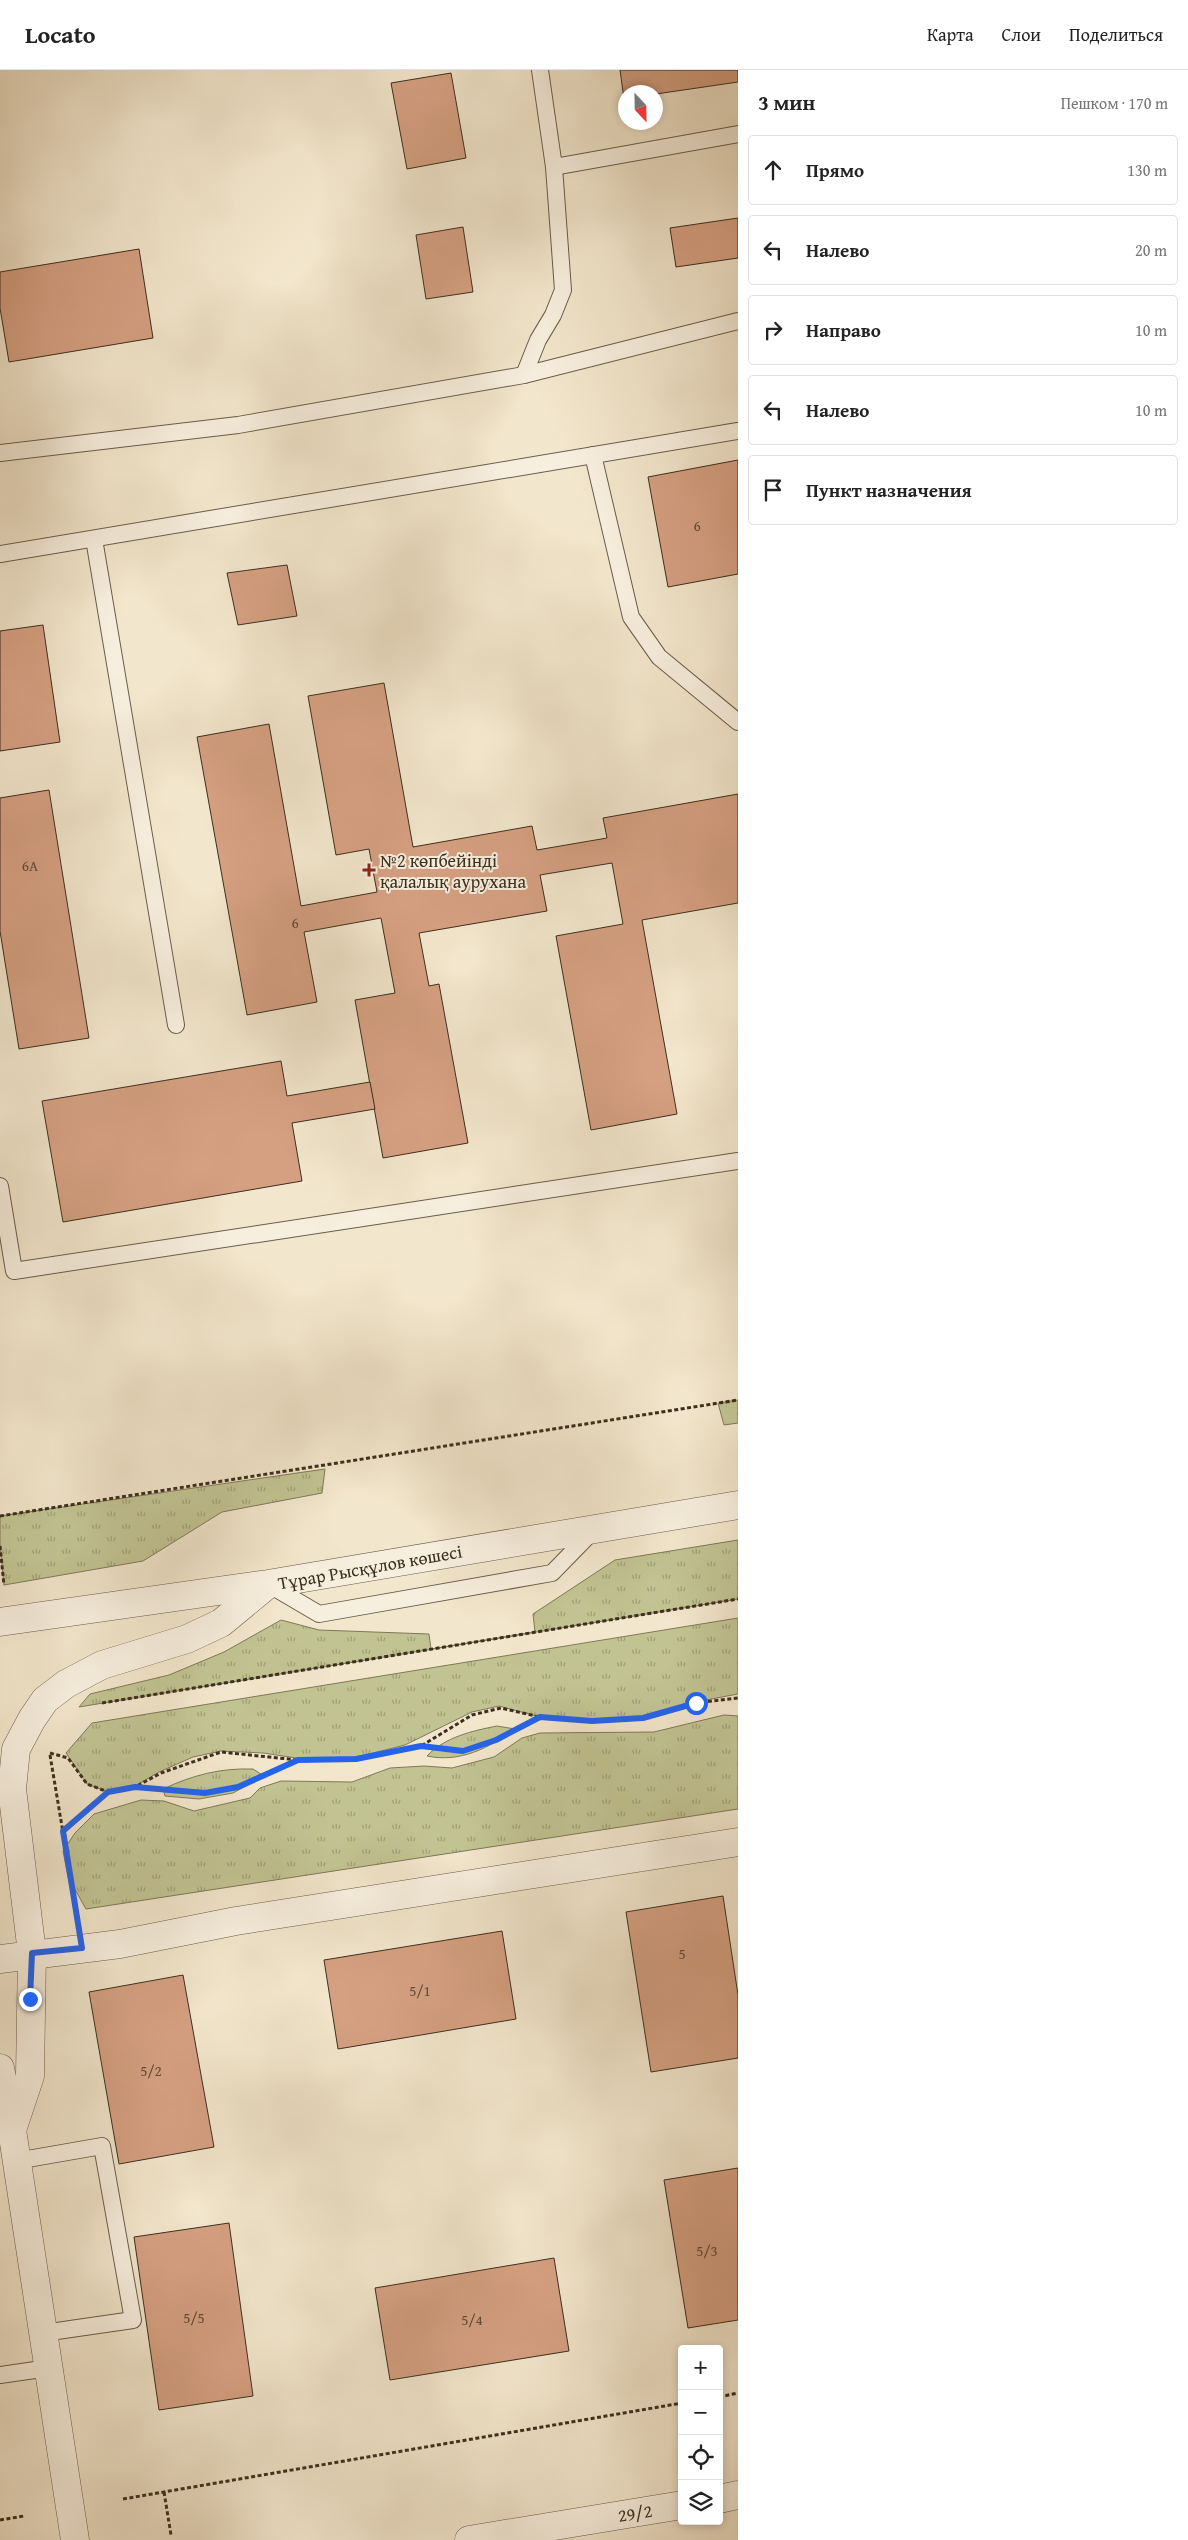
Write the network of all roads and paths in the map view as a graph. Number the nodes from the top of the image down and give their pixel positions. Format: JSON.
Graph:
{"nodes":[{"id":1,"x":540,"y":70,"type":"edge"},
{"id":2,"x":738,"y":134,"type":"edge"},
{"id":3,"x":554,"y":167,"type":"junction"},
{"id":4,"x":738,"y":321,"type":"edge"},
{"id":5,"x":524,"y":374,"type":"junction"},
{"id":6,"x":738,"y":431,"type":"edge"},
{"id":7,"x":0,"y":453,"type":"edge"},
{"id":8,"x":593,"y":455,"type":"junction"},
{"id":9,"x":94,"y":539,"type":"junction"},
{"id":10,"x":0,"y":554,"type":"edge"},
{"id":11,"x":738,"y":722,"type":"edge"},
{"id":12,"x":176,"y":1025,"type":"dead end"},
{"id":13,"x":738,"y":1161,"type":"edge"},
{"id":14,"x":718,"y":1164,"type":"junction"},
{"id":15,"x":738,"y":1171,"type":"edge"},
{"id":16,"x":0,"y":1186,"type":"edge"},
{"id":17,"x":738,"y":1400,"type":"edge"},
{"id":18,"x":738,"y":1505,"type":"edge"},
{"id":19,"x":0,"y":1516,"type":"edge"},
{"id":20,"x":595,"y":1530,"type":"junction"},
{"id":21,"x":0,"y":1546,"type":"edge"},
{"id":22,"x":268,"y":1584,"type":"junction"},
{"id":23,"x":4,"y":1585,"type":"dead end"},
{"id":24,"x":738,"y":1599,"type":"edge"},
{"id":25,"x":0,"y":1622,"type":"edge"},
{"id":26,"x":738,"y":1698,"type":"edge"},
{"id":27,"x":98,"y":1704,"type":"dead end"},
{"id":28,"x":540,"y":1717,"type":"junction"},
{"id":29,"x":49,"y":1744,"type":"dead end"},
{"id":30,"x":421,"y":1746,"type":"junction"},
{"id":31,"x":50,"y":1753,"type":"junction"},
{"id":32,"x":298,"y":1760,"type":"junction"},
{"id":33,"x":135,"y":1787,"type":"junction"},
{"id":34,"x":108,"y":1792,"type":"junction"},
{"id":35,"x":63,"y":1831,"type":"junction"},
{"id":36,"x":738,"y":1842,"type":"edge"},
{"id":37,"x":82,"y":1948,"type":"junction"},
{"id":38,"x":32,"y":1953,"type":"junction"},
{"id":39,"x":0,"y":1959,"type":"edge"},
{"id":40,"x":1,"y":2076,"type":"edge"},
{"id":41,"x":12,"y":2130,"type":"junction"},
{"id":42,"x":16,"y":2161,"type":"junction"},
{"id":43,"x":43,"y":2333,"type":"junction"},
{"id":44,"x":48,"y":2368,"type":"junction"},
{"id":45,"x":0,"y":2375,"type":"edge"},
{"id":46,"x":738,"y":2393,"type":"edge"},
{"id":47,"x":723,"y":2396,"type":"edge"},
{"id":48,"x":678,"y":2404,"type":"edge"},
{"id":49,"x":164,"y":2492,"type":"junction"},
{"id":50,"x":738,"y":2496,"type":"edge"},
{"id":51,"x":723,"y":2498,"type":"edge"},
{"id":52,"x":123,"y":2499,"type":"dead end"},
{"id":53,"x":678,"y":2506,"type":"edge"},
{"id":54,"x":24,"y":2516,"type":"dead end"},
{"id":55,"x":0,"y":2520,"type":"edge"},
{"id":56,"x":171,"y":2534,"type":"dead end"},
{"id":57,"x":75,"y":2540,"type":"edge"},
{"id":58,"x":469,"y":2540,"type":"edge"}],
"edges":[{"from":1,"to":3,"type":"lane"},
{"from":2,"to":3,"type":"lane"},
{"from":3,"to":5,"type":"lane"},
{"from":4,"to":5,"type":"lane"},
{"from":5,"to":7,"type":"lane"},
{"from":6,"to":8,"type":"lane"},
{"from":8,"to":9,"type":"lane"},
{"from":8,"to":11,"type":"lane"},
{"from":9,"to":10,"type":"lane"},
{"from":9,"to":12,"type":"lane"},
{"from":13,"to":14,"type":"lane"},
{"from":14,"to":15,"type":"lane"},
{"from":14,"to":16,"type":"lane"},
{"from":17,"to":19,"type":"path"},
{"from":18,"to":20,"type":"street","name":"Тұрар Рысқұлов көшесі"},
{"from":20,"to":22,"type":"street","name":"Тұрар Рысқұлов көшесі"},
{"from":20,"to":22,"type":"lane"},
{"from":21,"to":23,"type":"path"},
{"from":22,"to":25,"type":"street","name":"Тұрар Рысқұлов көшесі"},
{"from":22,"to":38,"type":"street"},
{"from":24,"to":27,"type":"path"},
{"from":26,"to":28,"type":"path"},
{"from":28,"to":30,"type":"path"},
{"from":28,"to":30,"type":"path"},
{"from":29,"to":31,"type":"path"},
{"from":30,"to":32,"type":"path"},
{"from":31,"to":34,"type":"path"},
{"from":31,"to":35,"type":"path"},
{"from":32,"to":33,"type":"path"},
{"from":32,"to":33,"type":"path"},
{"from":33,"to":34,"type":"path"},
{"from":34,"to":35,"type":"path"},
{"from":35,"to":37,"type":"path"},
{"from":36,"to":37,"type":"street"},
{"from":37,"to":38,"type":"street"},
{"from":38,"to":39,"type":"street"},
{"from":38,"to":41,"type":"street"},
{"from":40,"to":41,"type":"street"},
{"from":41,"to":42,"type":"street"},
{"from":42,"to":43,"type":"street"},
{"from":42,"to":43,"type":"lane"},
{"from":43,"to":44,"type":"street"},
{"from":44,"to":45,"type":"lane"},
{"from":44,"to":57,"type":"street"},
{"from":46,"to":47,"type":"path"},
{"from":48,"to":49,"type":"path"},
{"from":49,"to":52,"type":"path"},
{"from":49,"to":56,"type":"path"},
{"from":50,"to":51,"type":"street"},
{"from":53,"to":58,"type":"street","name":"29/2"},
{"from":54,"to":55,"type":"path"}]}
